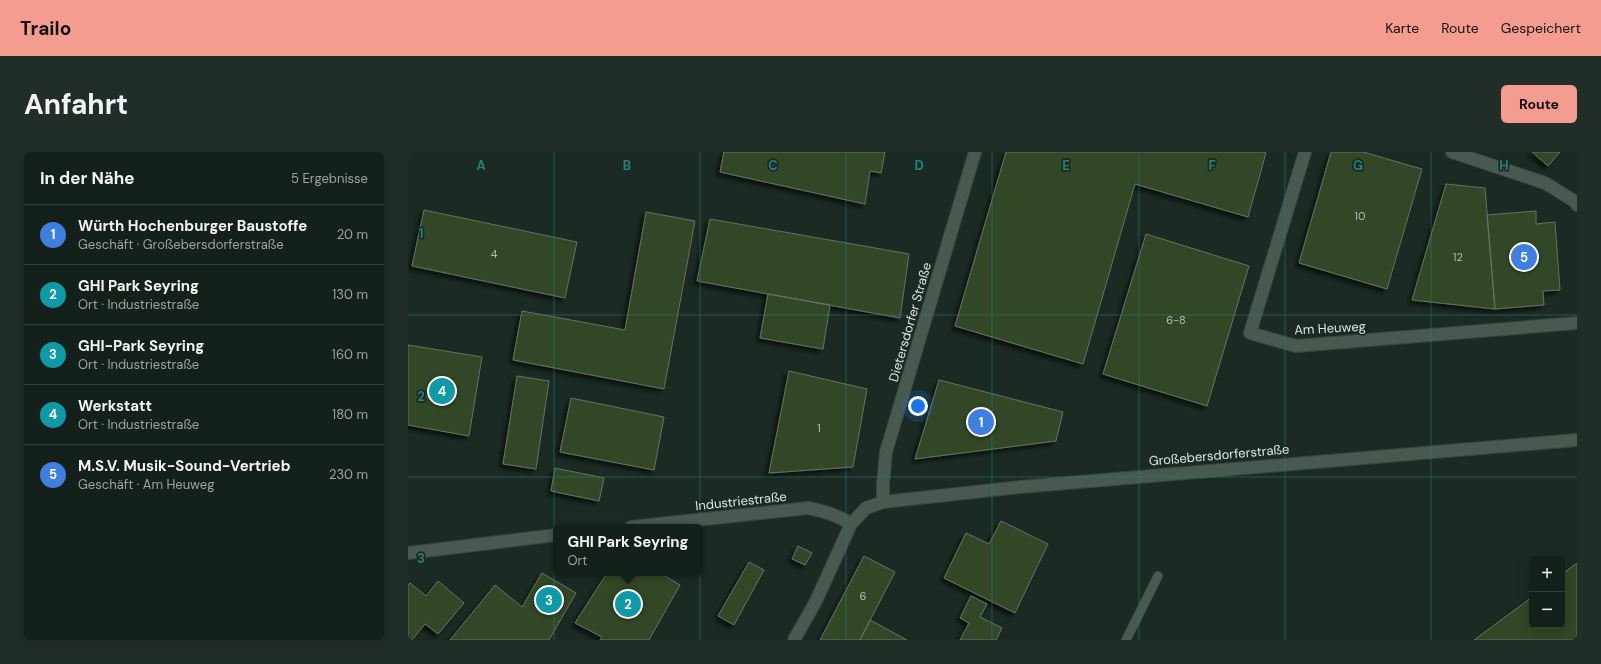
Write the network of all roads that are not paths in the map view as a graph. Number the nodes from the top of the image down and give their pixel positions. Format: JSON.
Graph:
{"nodes":[{"id":1,"x":975,"y":152,"type":"edge"},
{"id":2,"x":1305,"y":152,"type":"edge"},
{"id":3,"x":1452,"y":152,"type":"edge"},
{"id":4,"x":1577,"y":203,"type":"edge"},
{"id":5,"x":1577,"y":323,"type":"edge"},
{"id":6,"x":1577,"y":440,"type":"edge"},
{"id":7,"x":883,"y":502,"type":"junction"},
{"id":8,"x":659,"y":524,"type":"edge"},
{"id":9,"x":851,"y":524,"type":"junction"},
{"id":10,"x":553,"y":535,"type":"edge"},
{"id":11,"x":408,"y":553,"type":"edge"},
{"id":12,"x":1158,"y":576,"type":"dead end"},
{"id":13,"x":794,"y":640,"type":"edge"},
{"id":14,"x":1126,"y":640,"type":"edge"}],
"edges":[{"from":1,"to":7,"type":"street","name":"Dietersdorfer Straße"},
{"from":2,"to":5,"type":"street","name":"Am Heuweg"},
{"from":3,"to":4,"type":"street"},
{"from":6,"to":7,"type":"street","name":"Großebersdorferstraße"},
{"from":7,"to":9,"type":"street","name":"Großebersdorferstraße"},
{"from":8,"to":9,"type":"street","name":"Industriestraße"},
{"from":9,"to":13,"type":"street"},
{"from":10,"to":11,"type":"street"},
{"from":12,"to":14,"type":"lane"}]}
